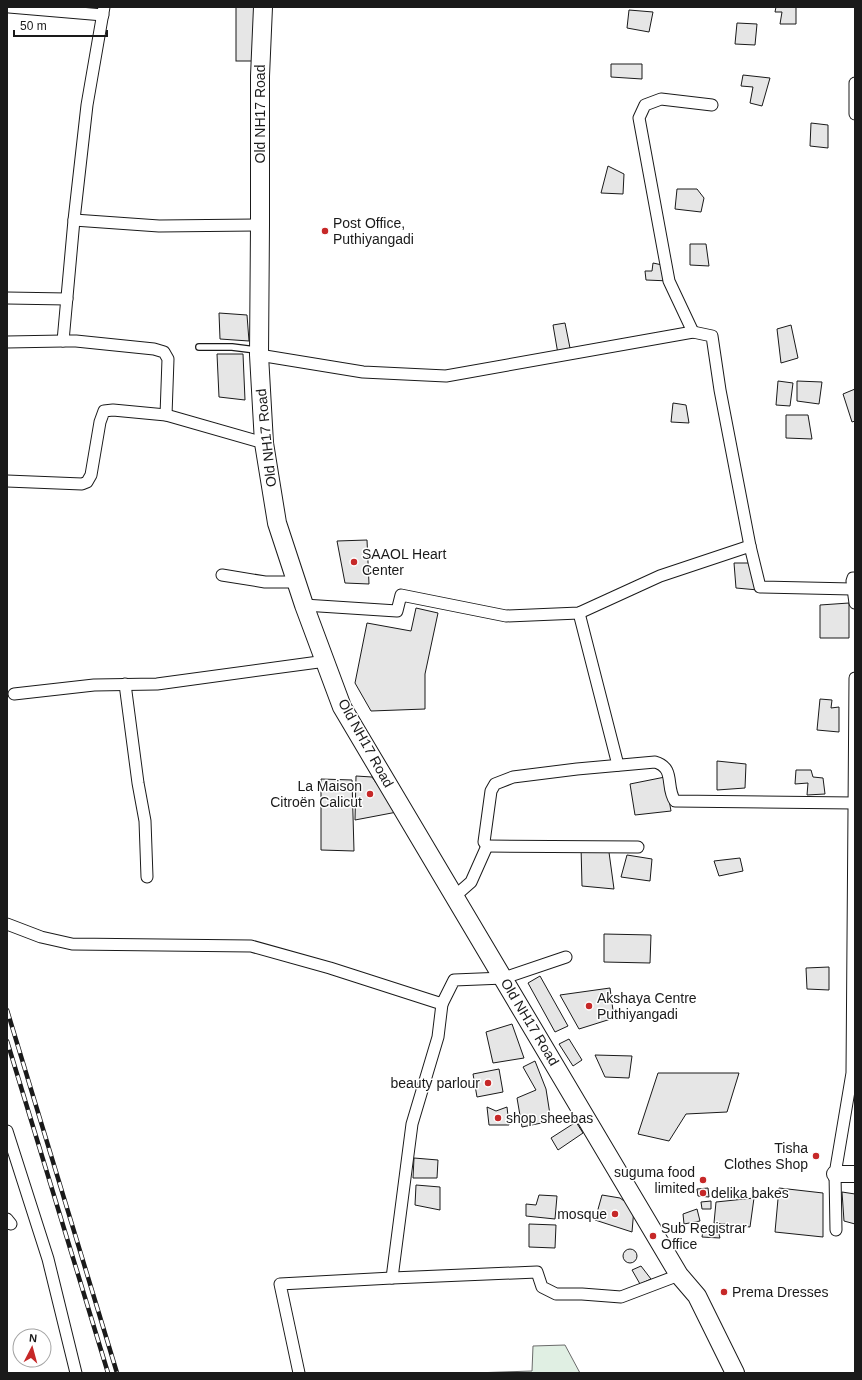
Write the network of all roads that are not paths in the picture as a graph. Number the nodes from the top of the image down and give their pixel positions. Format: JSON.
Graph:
{"nodes":[{"id":1,"x":9,"y":7,"type":"edge"},
{"id":2,"x":263,"y":7,"type":"edge"},
{"id":3,"x":104,"y":11,"type":"edge"},
{"id":4,"x":7,"y":15,"type":"edge"},
{"id":5,"x":855,"y":83,"type":"edge"},
{"id":6,"x":712,"y":105,"type":"dead end"},
{"id":7,"x":855,"y":114,"type":"edge"},
{"id":8,"x":74,"y":220,"type":"junction"},
{"id":9,"x":260,"y":225,"type":"junction"},
{"id":10,"x":7,"y":298,"type":"edge"},
{"id":11,"x":67,"y":299,"type":"junction"},
{"id":12,"x":693,"y":332,"type":"junction"},
{"id":13,"x":63,"y":341,"type":"junction"},
{"id":14,"x":7,"y":342,"type":"edge"},
{"id":15,"x":199,"y":347,"type":"dead end"},
{"id":16,"x":259,"y":353,"type":"junction"},
{"id":17,"x":166,"y":415,"type":"junction"},
{"id":18,"x":264,"y":443,"type":"junction"},
{"id":19,"x":7,"y":481,"type":"edge"},
{"id":20,"x":750,"y":546,"type":"junction"},
{"id":21,"x":222,"y":575,"type":"dead end"},
{"id":22,"x":855,"y":578,"type":"edge"},
{"id":23,"x":297,"y":582,"type":"junction"},
{"id":24,"x":852,"y":589,"type":"junction"},
{"id":25,"x":855,"y":604,"type":"edge"},
{"id":26,"x":304,"y":605,"type":"junction"},
{"id":27,"x":578,"y":614,"type":"junction"},
{"id":28,"x":326,"y":660,"type":"junction"},
{"id":29,"x":855,"y":678,"type":"edge"},
{"id":30,"x":125,"y":684,"type":"junction"},
{"id":31,"x":14,"y":694,"type":"dead end"},
{"id":32,"x":618,"y":765,"type":"junction"},
{"id":33,"x":854,"y":803,"type":"junction"},
{"id":34,"x":487,"y":846,"type":"junction"},
{"id":35,"x":638,"y":847,"type":"dead end"},
{"id":36,"x":147,"y":877,"type":"dead end"},
{"id":37,"x":455,"y":896,"type":"junction"},
{"id":38,"x":7,"y":924,"type":"edge"},
{"id":39,"x":566,"y":957,"type":"dead end"},
{"id":40,"x":504,"y":978,"type":"junction"},
{"id":41,"x":442,"y":1004,"type":"junction"},
{"id":42,"x":7,"y":1131,"type":"edge"},
{"id":43,"x":835,"y":1174,"type":"junction"},
{"id":44,"x":855,"y":1174,"type":"edge"},
{"id":45,"x":836,"y":1230,"type":"dead end"},
{"id":46,"x":679,"y":1275,"type":"junction"},
{"id":47,"x":392,"y":1278,"type":"junction"},
{"id":48,"x":76,"y":1373,"type":"edge"},
{"id":49,"x":299,"y":1373,"type":"edge"},
{"id":50,"x":735,"y":1373,"type":"edge"}],
"edges":[{"from":1,"to":3,"type":"street"},
{"from":1,"to":4,"type":"street"},
{"from":2,"to":9,"type":"main road","name":"Old NH17 Road"},
{"from":3,"to":8,"type":"street"},
{"from":5,"to":7,"type":"street"},
{"from":6,"to":12,"type":"street"},
{"from":8,"to":9,"type":"street"},
{"from":8,"to":11,"type":"street"},
{"from":9,"to":16,"type":"main road","name":"Old NH17 Road"},
{"from":10,"to":11,"type":"street"},
{"from":11,"to":13,"type":"street"},
{"from":12,"to":16,"type":"street"},
{"from":12,"to":20,"type":"street"},
{"from":13,"to":14,"type":"street"},
{"from":13,"to":17,"type":"street"},
{"from":15,"to":16,"type":"lane"},
{"from":16,"to":18,"type":"main road","name":"Old NH17 Road"},
{"from":17,"to":18,"type":"street"},
{"from":17,"to":19,"type":"street"},
{"from":18,"to":23,"type":"main road","name":"Old NH17 Road"},
{"from":20,"to":24,"type":"street"},
{"from":20,"to":27,"type":"street"},
{"from":21,"to":23,"type":"street"},
{"from":22,"to":24,"type":"street"},
{"from":23,"to":26,"type":"main road","name":"Old NH17 Road"},
{"from":24,"to":25,"type":"street"},
{"from":26,"to":27,"type":"street"},
{"from":26,"to":28,"type":"main road","name":"Old NH17 Road"},
{"from":27,"to":32,"type":"street"},
{"from":28,"to":30,"type":"street"},
{"from":28,"to":37,"type":"main road","name":"Old NH17 Road"},
{"from":29,"to":33,"type":"street"},
{"from":30,"to":31,"type":"street"},
{"from":30,"to":36,"type":"street"},
{"from":32,"to":33,"type":"street"},
{"from":32,"to":34,"type":"street"},
{"from":33,"to":43,"type":"street"},
{"from":34,"to":35,"type":"street"},
{"from":34,"to":37,"type":"street"},
{"from":37,"to":40,"type":"main road","name":"Old NH17 Road"},
{"from":38,"to":41,"type":"street"},
{"from":39,"to":40,"type":"street"},
{"from":40,"to":41,"type":"street"},
{"from":40,"to":46,"type":"main road","name":"Old NH17 Road"},
{"from":41,"to":47,"type":"street"},
{"from":42,"to":48,"type":"street"},
{"from":43,"to":44,"type":"main road"},
{"from":43,"to":45,"type":"street"},
{"from":46,"to":47,"type":"street"},
{"from":46,"to":50,"type":"main road","name":"Old NH17 Road"},
{"from":47,"to":49,"type":"street"}]}
